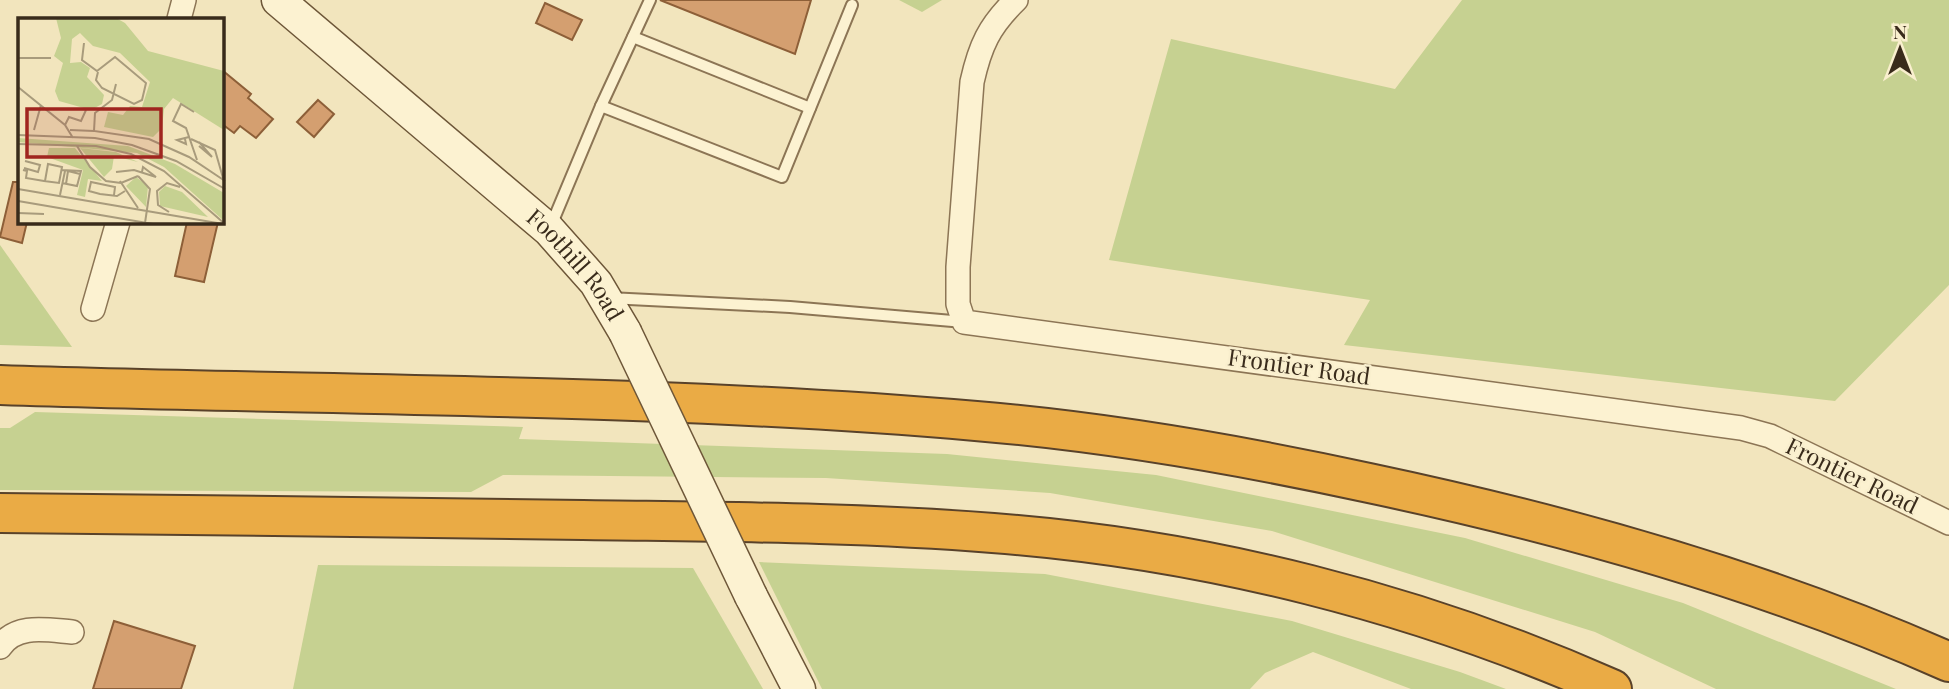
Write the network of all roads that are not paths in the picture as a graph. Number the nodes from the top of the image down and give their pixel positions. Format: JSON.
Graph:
{"nodes":[{"id":1,"x":184,"y":0,"type":"edge"},
{"id":2,"x":278,"y":0,"type":"edge"},
{"id":3,"x":650,"y":0,"type":"edge"},
{"id":4,"x":1016,"y":0,"type":"edge"},
{"id":5,"x":852,"y":5,"type":"dead end"},
{"id":6,"x":178,"y":18,"type":"edge"},
{"id":7,"x":632,"y":37,"type":"junction"},
{"id":8,"x":601,"y":106,"type":"junction"},
{"id":9,"x":810,"y":108,"type":"junction"},
{"id":10,"x":117,"y":224,"type":"edge"},
{"id":11,"x":549,"y":230,"type":"junction"},
{"id":12,"x":606,"y":298,"type":"junction"},
{"id":13,"x":93,"y":309,"type":"dead end"},
{"id":14,"x":964,"y":321,"type":"junction"},
{"id":15,"x":0,"y":385,"type":"edge"},
{"id":16,"x":0,"y":513,"type":"edge"},
{"id":17,"x":1949,"y":523,"type":"edge"},
{"id":18,"x":72,"y":632,"type":"dead end"},
{"id":19,"x":0,"y":647,"type":"edge"},
{"id":20,"x":1949,"y":662,"type":"edge"},
{"id":21,"x":799,"y":689,"type":"edge"},
{"id":22,"x":1612,"y":689,"type":"edge"}],
"edges":[{"from":1,"to":6,"type":"street"},
{"from":2,"to":11,"type":"street","name":"Foothill Road"},
{"from":3,"to":7,"type":"lane"},
{"from":4,"to":14,"type":"street"},
{"from":5,"to":9,"type":"lane"},
{"from":7,"to":8,"type":"lane"},
{"from":7,"to":9,"type":"lane"},
{"from":8,"to":9,"type":"lane"},
{"from":8,"to":11,"type":"lane"},
{"from":10,"to":13,"type":"street"},
{"from":11,"to":12,"type":"street","name":"Foothill Road"},
{"from":12,"to":14,"type":"lane"},
{"from":12,"to":21,"type":"street","name":"Foothill Road","bridge":true},
{"from":14,"to":17,"type":"street","name":"Frontier Road"},
{"from":15,"to":20,"type":"highway"},
{"from":16,"to":22,"type":"highway"},
{"from":18,"to":19,"type":"street"}]}
